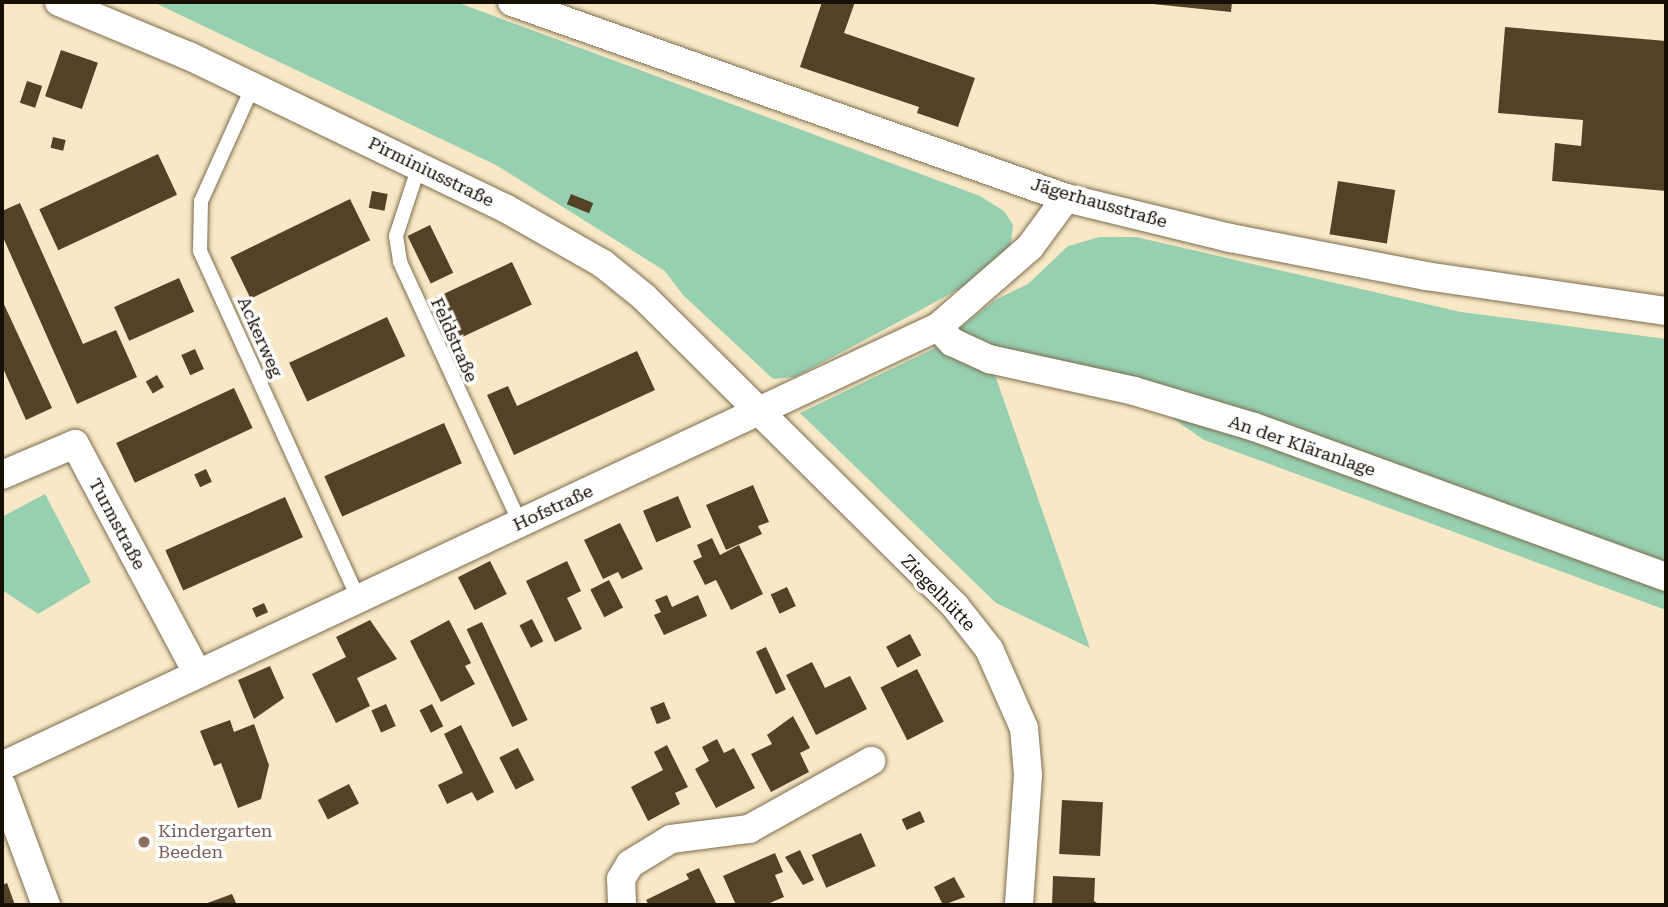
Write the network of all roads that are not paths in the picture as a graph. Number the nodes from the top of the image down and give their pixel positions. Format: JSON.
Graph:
{"nodes":[{"id":1,"x":59,"y":2,"type":"edge"},
{"id":2,"x":512,"y":2,"type":"edge"},
{"id":3,"x":253,"y":86,"type":"junction"},
{"id":4,"x":419,"y":166,"type":"junction"},
{"id":5,"x":1066,"y":198,"type":"junction"},
{"id":6,"x":1666,"y":311,"type":"edge"},
{"id":7,"x":938,"y":327,"type":"junction"},
{"id":8,"x":756,"y":414,"type":"junction"},
{"id":9,"x":2,"y":475,"type":"edge"},
{"id":10,"x":520,"y":523,"type":"junction"},
{"id":11,"x":1666,"y":577,"type":"edge"},
{"id":12,"x":359,"y":600,"type":"junction"},
{"id":13,"x":198,"y":674,"type":"junction"},
{"id":14,"x":871,"y":761,"type":"dead end"},
{"id":15,"x":2,"y":766,"type":"edge"},
{"id":16,"x":2,"y":786,"type":"edge"},
{"id":17,"x":46,"y":905,"type":"edge"},
{"id":18,"x":622,"y":905,"type":"edge"},
{"id":19,"x":1019,"y":905,"type":"edge"}],
"edges":[{"from":1,"to":3,"type":"street","name":"Pirminiusstraße"},
{"from":2,"to":5,"type":"street","name":"Jägerhausstraße"},
{"from":3,"to":4,"type":"street","name":"Pirminiusstraße"},
{"from":3,"to":12,"type":"lane","name":"Ackerweg"},
{"from":4,"to":8,"type":"street","name":"Pirminiusstraße"},
{"from":4,"to":10,"type":"lane","name":"Feldstraße"},
{"from":5,"to":6,"type":"street","name":"Jägerhausstraße"},
{"from":5,"to":7,"type":"street","name":"Hofstraße"},
{"from":7,"to":8,"type":"street","name":"Hofstraße"},
{"from":7,"to":11,"type":"street","name":"An der Kläranlage"},
{"from":8,"to":10,"type":"street","name":"Hofstraße"},
{"from":8,"to":19,"type":"street","name":"Ziegelhütte"},
{"from":9,"to":13,"type":"street","name":"Turmstraße"},
{"from":10,"to":12,"type":"street","name":"Hofstraße"},
{"from":12,"to":13,"type":"street","name":"Hofstraße"},
{"from":13,"to":15,"type":"street","name":"Hofstraße"},
{"from":14,"to":18,"type":"street"},
{"from":16,"to":17,"type":"street"}]}
